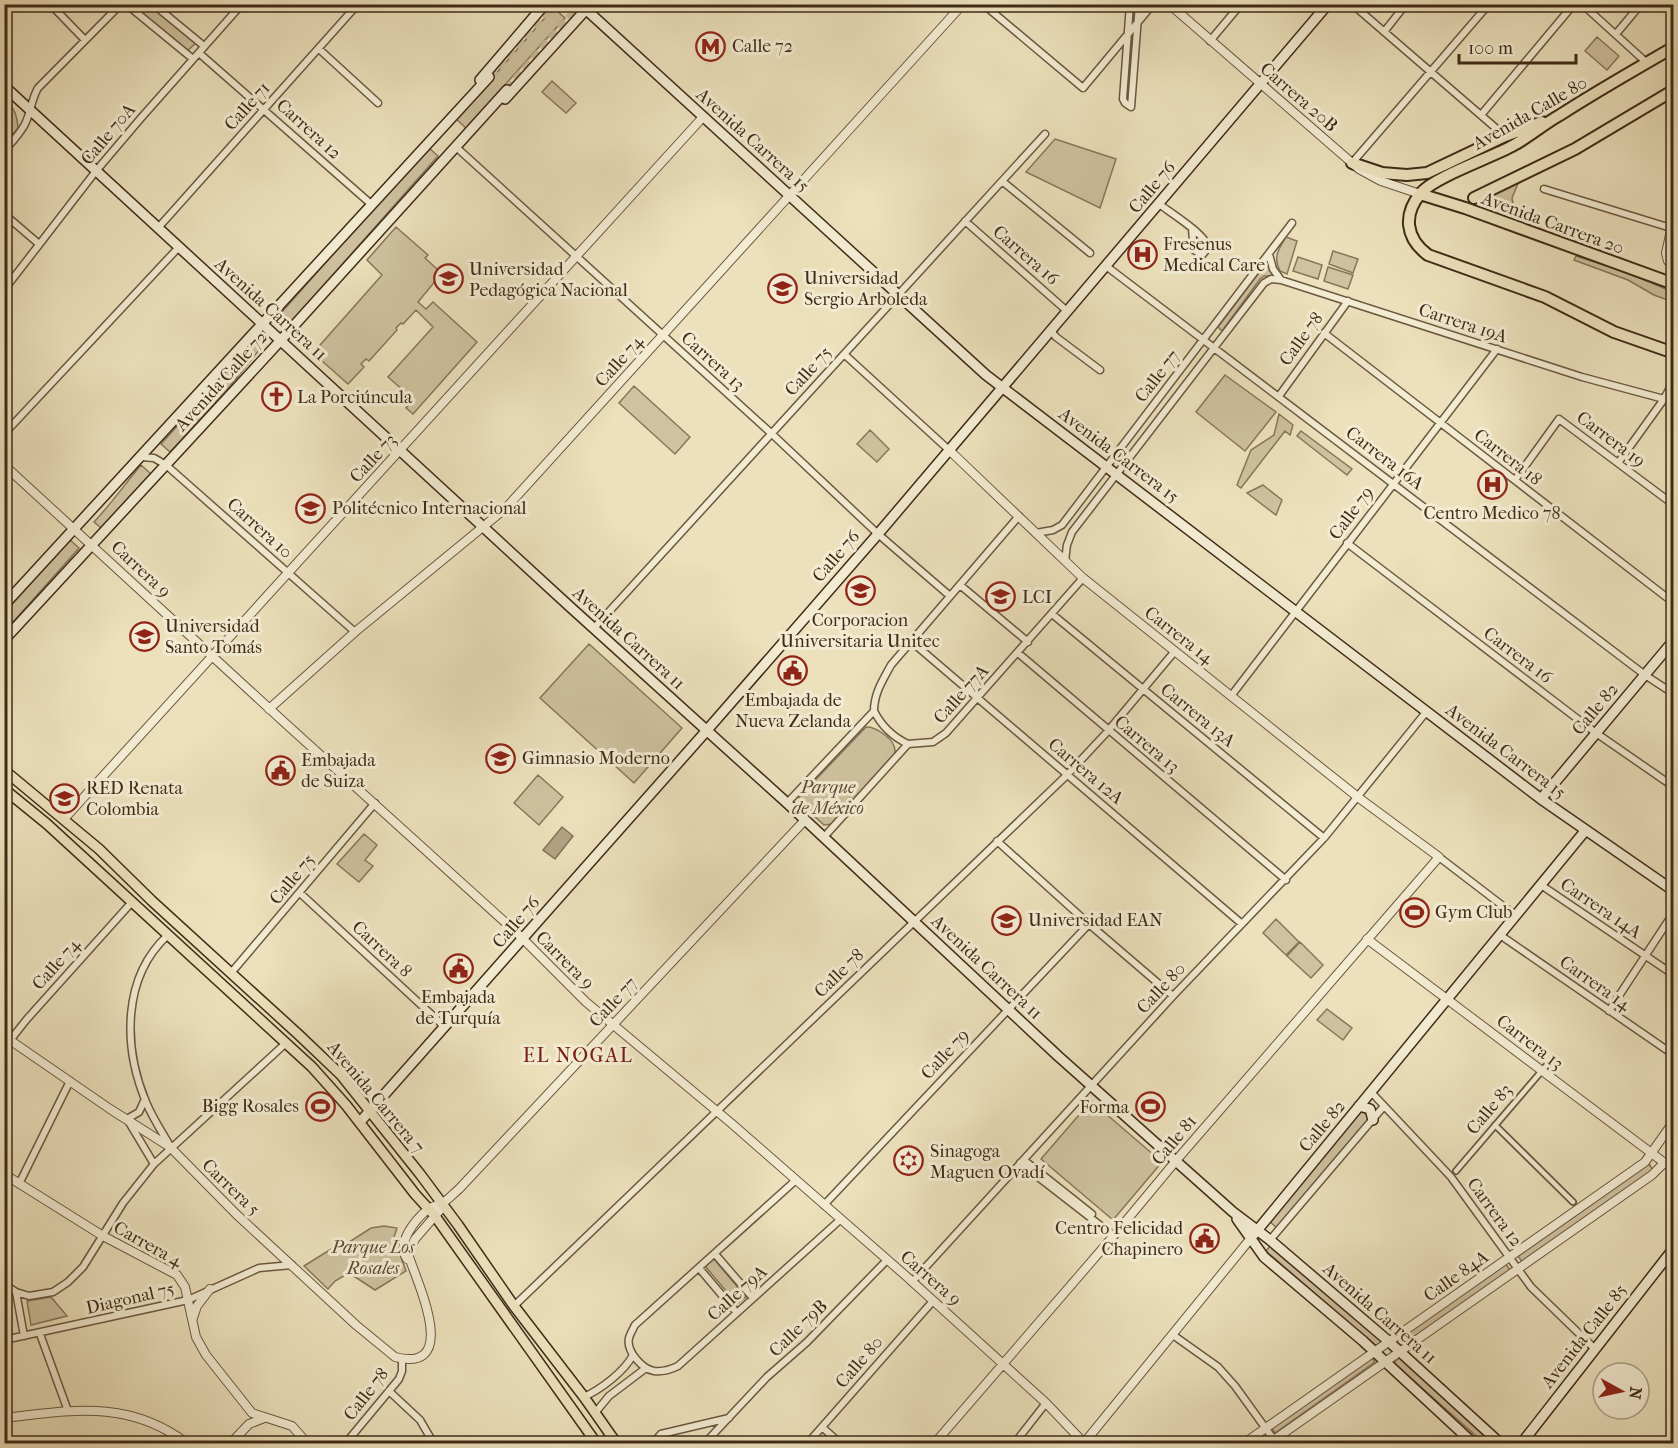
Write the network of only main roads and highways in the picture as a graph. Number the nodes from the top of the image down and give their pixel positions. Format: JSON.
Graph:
{"nodes":[{"id":1,"x":545,"y":4,"type":"edge"},
{"id":2,"x":1328,"y":4,"type":"edge"},
{"id":3,"x":586,"y":6,"type":"edge"},
{"id":4,"x":1674,"y":47,"type":"edge"},
{"id":5,"x":489,"y":77,"type":"tunnel mouth"},
{"id":6,"x":5,"y":88,"type":"edge"},
{"id":7,"x":507,"y":90,"type":"tunnel mouth"},
{"id":8,"x":1674,"y":90,"type":"edge"},
{"id":9,"x":1559,"y":116,"type":"junction"},
{"id":10,"x":438,"y":131,"type":"junction"},
{"id":11,"x":456,"y":147,"type":"junction"},
{"id":12,"x":1352,"y":163,"type":"road end"},
{"id":13,"x":1420,"y":194,"type":"junction"},
{"id":14,"x":1474,"y":198,"type":"dead end"},
{"id":15,"x":1674,"y":284,"type":"edge"},
{"id":16,"x":263,"y":324,"type":"junction"},
{"id":17,"x":281,"y":340,"type":"junction"},
{"id":18,"x":1674,"y":353,"type":"edge"},
{"id":19,"x":1002,"y":388,"type":"junction"},
{"id":20,"x":4,"y":605,"type":"edge"},
{"id":21,"x":4,"y":639,"type":"edge"},
{"id":22,"x":1674,"y":640,"type":"edge"},
{"id":23,"x":707,"y":731,"type":"junction"},
{"id":24,"x":4,"y":770,"type":"edge"},
{"id":25,"x":4,"y":789,"type":"edge"},
{"id":26,"x":1541,"y":799,"type":"junction"},
{"id":27,"x":1585,"y":831,"type":"junction"},
{"id":28,"x":1674,"y":891,"type":"edge"},
{"id":29,"x":1359,"y":1106,"type":"junction"},
{"id":30,"x":370,"y":1112,"type":"junction"},
{"id":31,"x":1373,"y":1120,"type":"road end"},
{"id":32,"x":360,"y":1122,"type":"junction"},
{"id":33,"x":1254,"y":1234,"type":"junction"},
{"id":34,"x":1674,"y":1248,"type":"edge"},
{"id":35,"x":597,"y":1443,"type":"edge"},
{"id":36,"x":617,"y":1443,"type":"edge"},
{"id":37,"x":1474,"y":1443,"type":"edge"},
{"id":38,"x":1501,"y":1443,"type":"edge"},
{"id":39,"x":1521,"y":1443,"type":"edge"}],
"edges":[{"from":1,"to":10,"type":"main road"},
{"from":2,"to":19,"type":"main road","name":"Calle 76"},
{"from":3,"to":11,"type":"main road"},
{"from":3,"to":19,"type":"main road","name":"Avenida Carrera 15"},
{"from":4,"to":9,"type":"highway","name":"Avenida Calle 80"},
{"from":5,"to":10,"type":"main road","name":"Avenida Calle 72"},
{"from":6,"to":16,"type":"main road","name":"Avenida Carrera 11"},
{"from":7,"to":11,"type":"main road","name":"Avenida Calle 72"},
{"from":8,"to":14,"type":"highway"},
{"from":9,"to":12,"type":"highway"},
{"from":9,"to":13,"type":"highway","name":"Avenida Calle 80"},
{"from":10,"to":16,"type":"main road","name":"Avenida Calle 72"},
{"from":11,"to":17,"type":"main road","name":"Avenida Calle 72"},
{"from":13,"to":15,"type":"highway","name":"Avenida Carrera 20"},
{"from":13,"to":18,"type":"highway"},
{"from":16,"to":17,"type":"main road","name":"Avenida Carrera 11"},
{"from":16,"to":20,"type":"main road","name":"Avenida Calle 72"},
{"from":17,"to":21,"type":"main road","name":"Avenida Calle 72"},
{"from":17,"to":23,"type":"main road","name":"Avenida Carrera 11"},
{"from":19,"to":23,"type":"main road","name":"Calle 76"},
{"from":19,"to":26,"type":"main road","name":"Avenida Carrera 15"},
{"from":22,"to":26,"type":"main road","name":"Calle 82"},
{"from":23,"to":30,"type":"main road","name":"Calle 76"},
{"from":23,"to":33,"type":"main road","name":"Avenida Carrera 11"},
{"from":24,"to":30,"type":"main road","name":"Avenida Carrera 7"},
{"from":25,"to":32,"type":"main road","name":"Avenida Carrera 7"},
{"from":26,"to":27,"type":"main road","name":"Avenida Carrera 15"},
{"from":27,"to":28,"type":"main road","name":"Avenida Carrera 15"},
{"from":27,"to":29,"type":"main road","name":"Calle 82"},
{"from":29,"to":31,"type":"main road"},
{"from":29,"to":33,"type":"main road","name":"Calle 82"},
{"from":30,"to":32,"type":"main road","name":"Calle 76"},
{"from":30,"to":36,"type":"main road","name":"Avenida Carrera 7"},
{"from":32,"to":35,"type":"main road","name":"Avenida Carrera 7"},
{"from":33,"to":37,"type":"main road","name":"Avenida Carrera 11"},
{"from":33,"to":38,"type":"main road","name":"Avenida Carrera 11"},
{"from":34,"to":39,"type":"main road","name":"Avenida Calle 85"}]}
